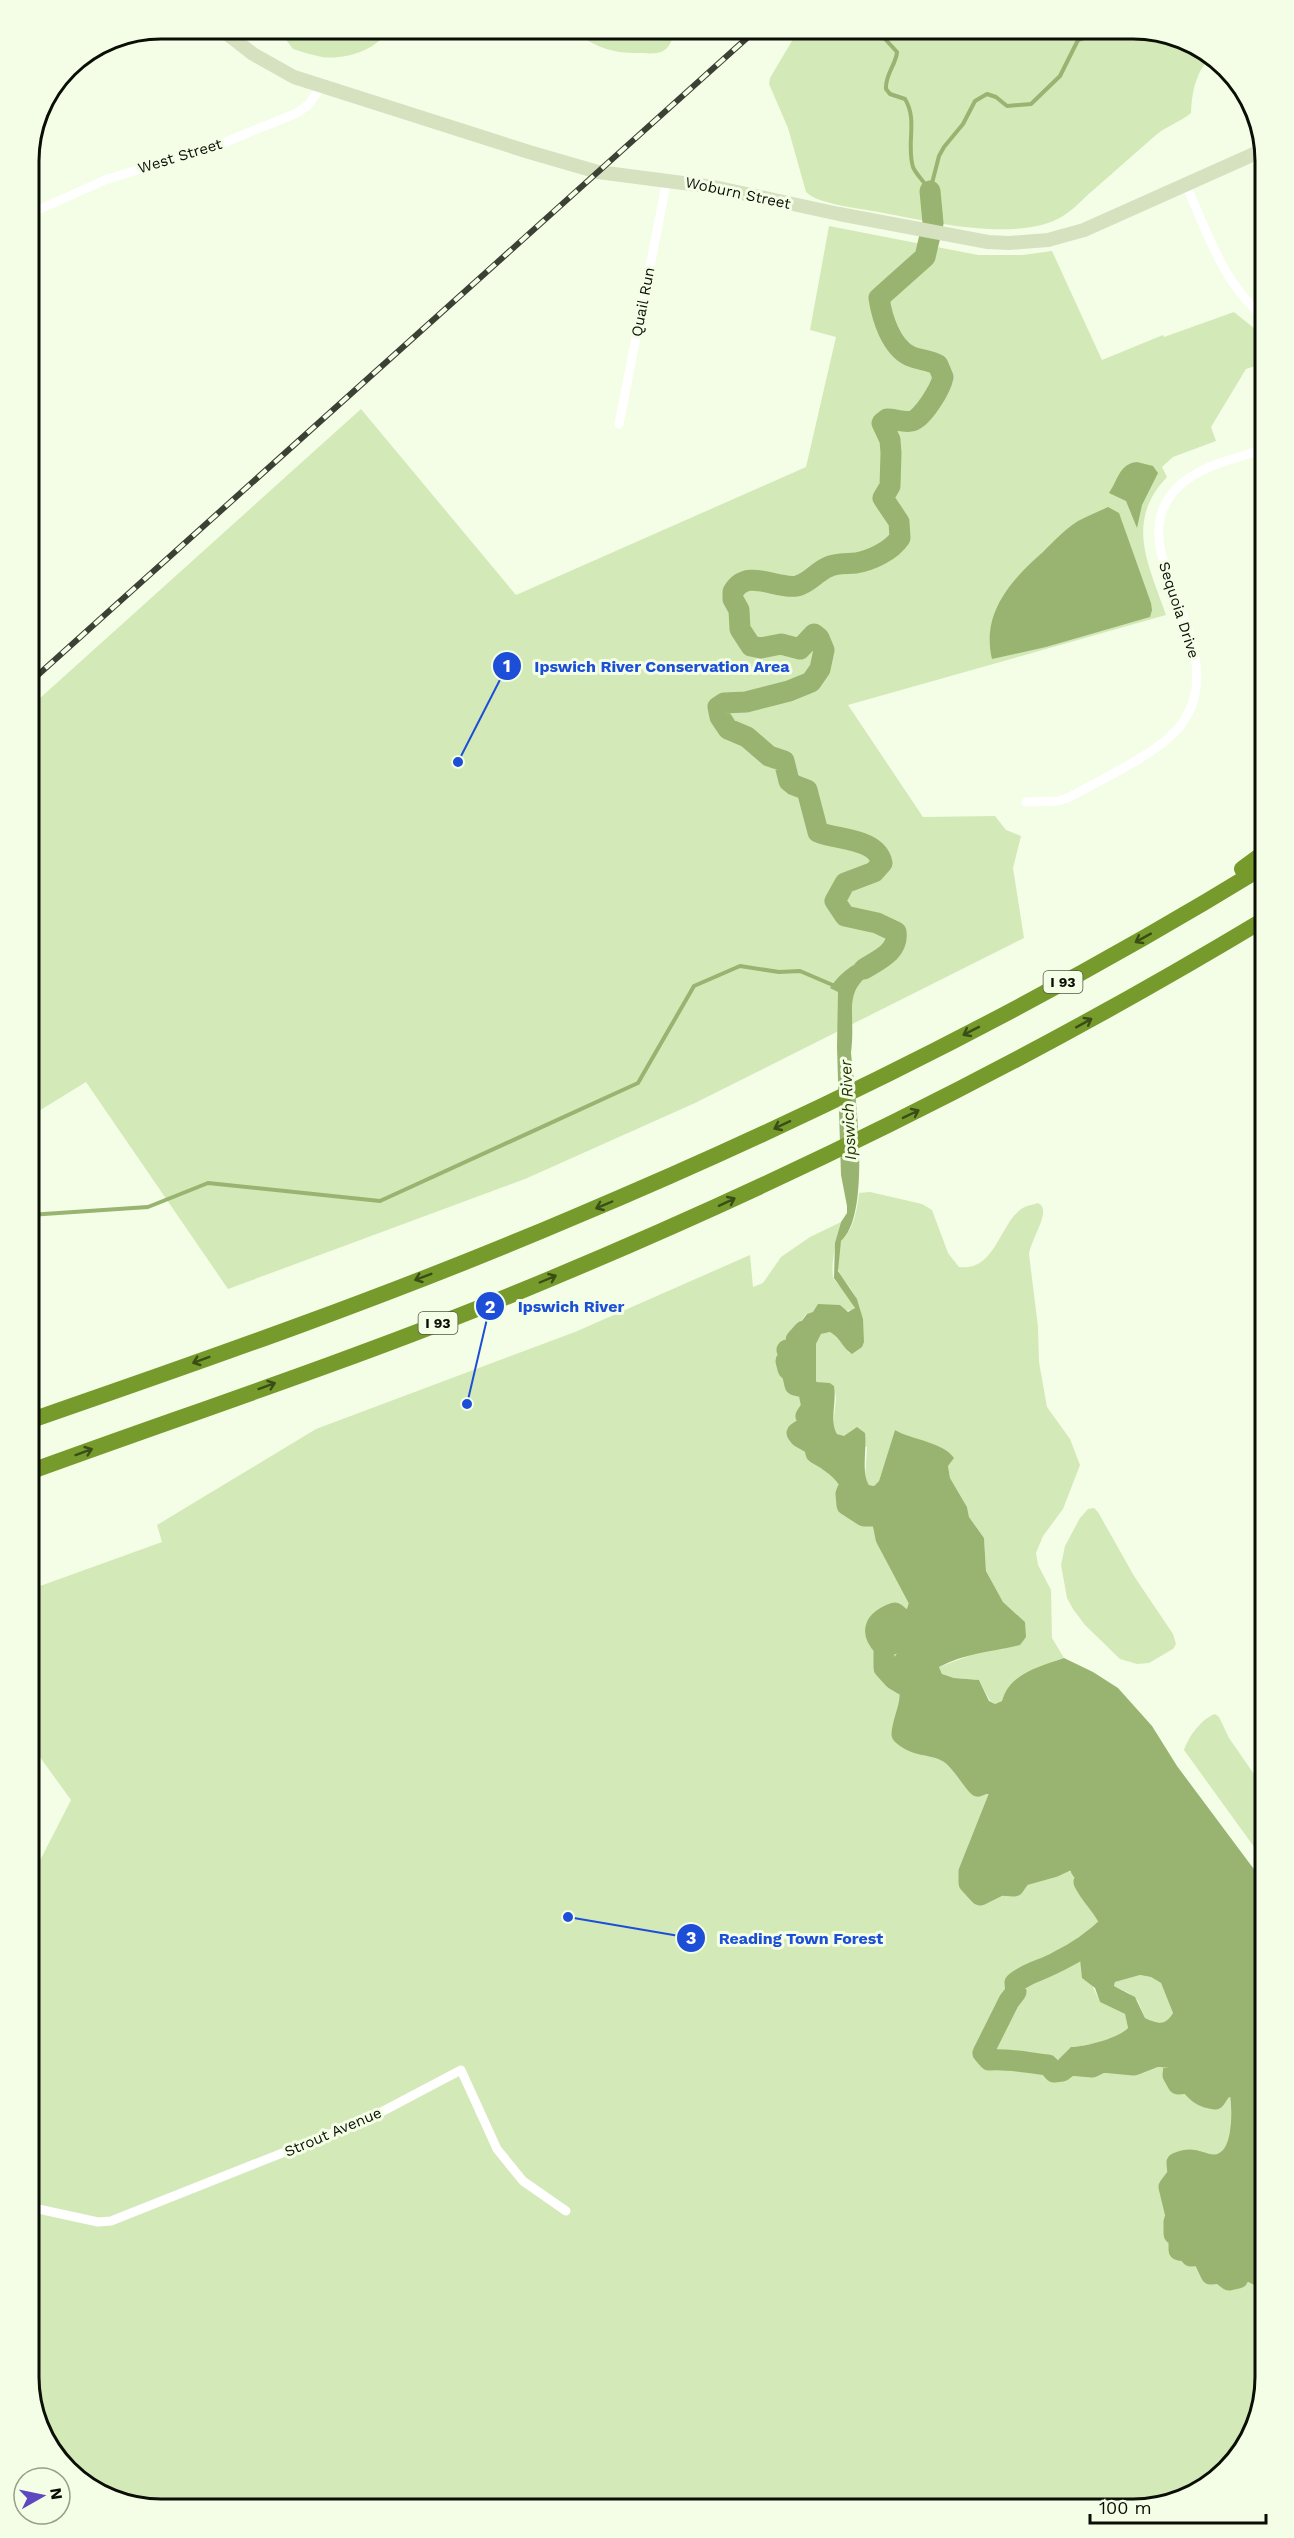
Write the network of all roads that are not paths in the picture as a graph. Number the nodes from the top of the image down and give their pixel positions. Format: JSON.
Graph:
{"nodes":[{"id":1,"x":234,"y":39,"type":"edge"},
{"id":2,"x":322,"y":86,"type":"junction"},
{"id":3,"x":1255,"y":154,"type":"edge"},
{"id":4,"x":667,"y":180,"type":"junction"},
{"id":5,"x":1186,"y":185,"type":"junction"},
{"id":6,"x":39,"y":210,"type":"edge"},
{"id":7,"x":1255,"y":310,"type":"edge"},
{"id":8,"x":618,"y":424,"type":"dead end"},
{"id":9,"x":1255,"y":453,"type":"edge"},
{"id":10,"x":1026,"y":802,"type":"dead end"},
{"id":11,"x":1255,"y":860,"type":"edge"},
{"id":12,"x":1255,"y":873,"type":"edge"},
{"id":13,"x":1175,"y":920,"type":"junction"},
{"id":14,"x":1255,"y":926,"type":"edge"},
{"id":15,"x":1255,"y":934,"type":"edge"},
{"id":16,"x":1196,"y":961,"type":"junction"},
{"id":17,"x":39,"y":1417,"type":"edge"},
{"id":18,"x":39,"y":1468,"type":"edge"},
{"id":19,"x":39,"y":2209,"type":"edge"},
{"id":20,"x":566,"y":2211,"type":"dead end"}],
"edges":[{"from":1,"to":2,"type":"street","name":"Woburn Street"},
{"from":2,"to":4,"type":"street","name":"Woburn Street"},
{"from":2,"to":6,"type":"street","name":"West Street"},
{"from":3,"to":5,"type":"street","name":"Woburn Street"},
{"from":4,"to":5,"type":"street","name":"Woburn Street"},
{"from":4,"to":8,"type":"street","name":"Quail Run"},
{"from":5,"to":7,"type":"street"},
{"from":9,"to":10,"type":"street","name":"Sequoia Drive"},
{"from":11,"to":13,"type":"highway"},
{"from":12,"to":13,"type":"highway","number":"I 93"},
{"from":13,"to":17,"type":"highway","number":"I 93","one_way":true},
{"from":14,"to":16,"type":"highway","number":"I 93"},
{"from":15,"to":16,"type":"highway"},
{"from":18,"to":16,"type":"highway","number":"I 93","one_way":true},
{"from":19,"to":20,"type":"street","name":"Strout Avenue"}]}
